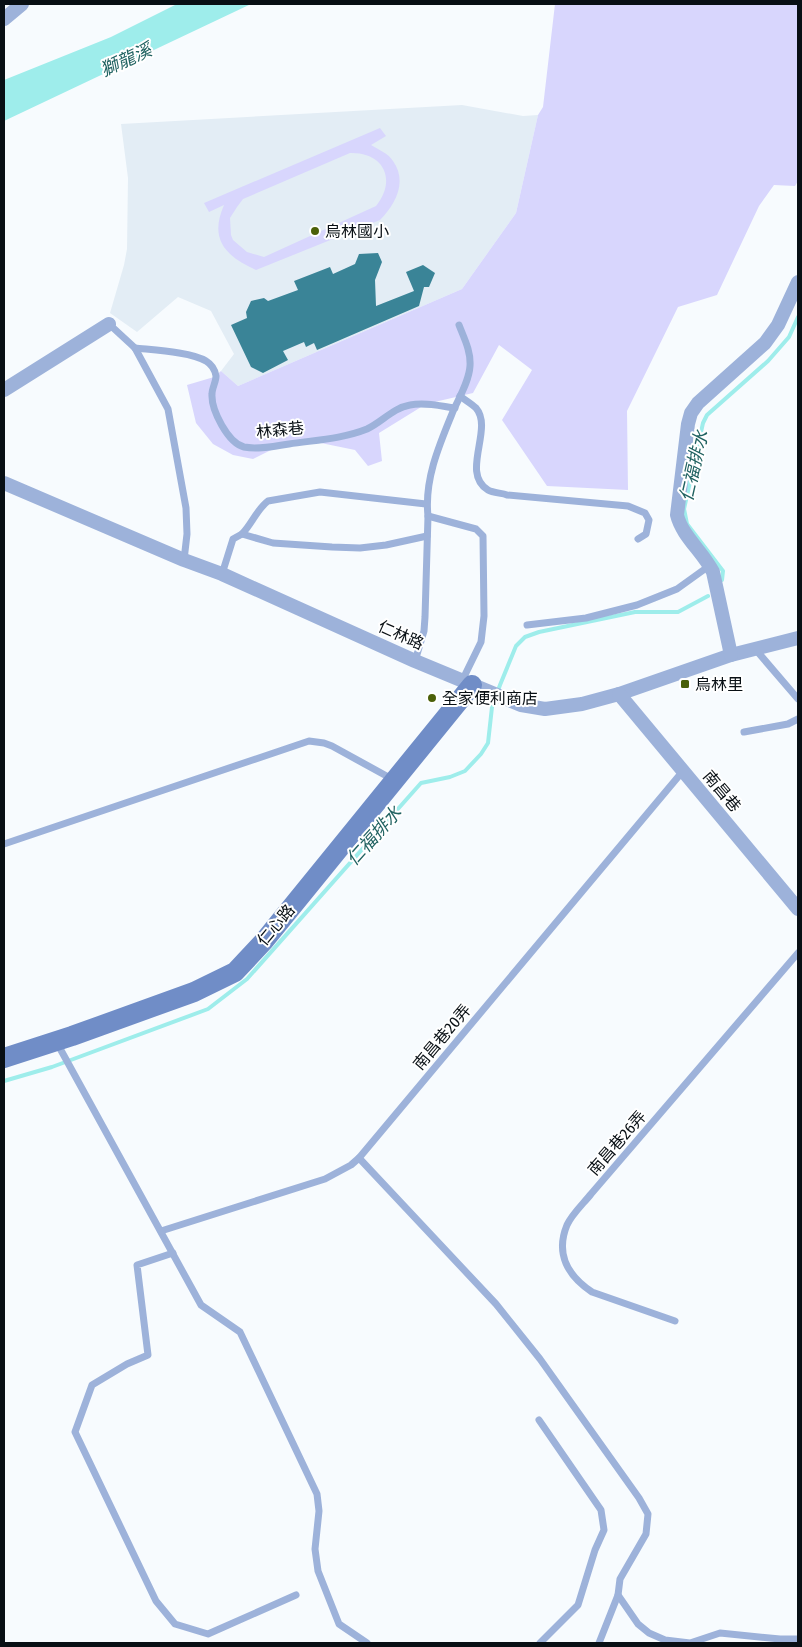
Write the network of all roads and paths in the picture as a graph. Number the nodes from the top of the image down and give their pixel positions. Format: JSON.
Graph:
{"nodes":[{"id":1,"x":22,"y":4,"type":"edge"},
{"id":2,"x":4,"y":19,"type":"edge"},
{"id":3,"x":798,"y":282,"type":"edge"},
{"id":4,"x":109,"y":324,"type":"joint"},
{"id":5,"x":459,"y":325,"type":"dead end"},
{"id":6,"x":135,"y":348,"type":"junction"},
{"id":7,"x":4,"y":390,"type":"edge"},
{"id":8,"x":460,"y":396,"type":"junction"},
{"id":9,"x":455,"y":408,"type":"junction"},
{"id":10,"x":4,"y":482,"type":"edge"},
{"id":11,"x":426,"y":504,"type":"junction"},
{"id":12,"x":428,"y":516,"type":"junction"},
{"id":13,"x":242,"y":534,"type":"junction"},
{"id":14,"x":427,"y":536,"type":"junction"},
{"id":15,"x":638,"y":539,"type":"dead end"},
{"id":16,"x":184,"y":560,"type":"junction"},
{"id":17,"x":709,"y":566,"type":"junction"},
{"id":18,"x":222,"y":574,"type":"junction"},
{"id":19,"x":527,"y":625,"type":"dead end"},
{"id":20,"x":798,"y":638,"type":"edge"},
{"id":21,"x":756,"y":650,"type":"junction"},
{"id":22,"x":731,"y":655,"type":"junction"},
{"id":23,"x":415,"y":661,"type":"junction"},
{"id":24,"x":473,"y":686,"type":"junction"},
{"id":25,"x":620,"y":694,"type":"junction"},
{"id":26,"x":798,"y":699,"type":"edge"},
{"id":27,"x":798,"y":719,"type":"edge"},
{"id":28,"x":744,"y":732,"type":"dead end"},
{"id":29,"x":683,"y":771,"type":"junction"},
{"id":30,"x":395,"y":780,"type":"junction"},
{"id":31,"x":4,"y":844,"type":"edge"},
{"id":32,"x":798,"y":909,"type":"edge"},
{"id":33,"x":798,"y":953,"type":"edge"},
{"id":34,"x":61,"y":1049,"type":"junction"},
{"id":35,"x":4,"y":1058,"type":"edge"},
{"id":36,"x":359,"y":1158,"type":"junction"},
{"id":37,"x":161,"y":1231,"type":"junction"},
{"id":38,"x":172,"y":1253,"type":"junction"},
{"id":39,"x":675,"y":1321,"type":"dead end"},
{"id":40,"x":539,"y":1420,"type":"dead end"},
{"id":41,"x":296,"y":1595,"type":"dead end"},
{"id":42,"x":618,"y":1595,"type":"junction"},
{"id":43,"x":798,"y":1639,"type":"edge"},
{"id":44,"x":367,"y":1643,"type":"edge"},
{"id":45,"x":540,"y":1643,"type":"edge"},
{"id":46,"x":599,"y":1643,"type":"edge"}],
"edges":[{"from":1,"to":2,"type":"street"},
{"from":3,"to":17,"type":"street"},
{"from":4,"to":6,"type":"lane"},
{"from":4,"to":7,"type":"street"},
{"from":5,"to":8,"type":"lane"},
{"from":6,"to":9,"type":"lane","name":"林森巷"},
{"from":6,"to":16,"type":"lane"},
{"from":8,"to":9,"type":"lane"},
{"from":8,"to":15,"type":"lane"},
{"from":9,"to":11,"type":"lane"},
{"from":10,"to":16,"type":"street","name":"仁林路"},
{"from":11,"to":12,"type":"lane"},
{"from":11,"to":13,"type":"lane"},
{"from":12,"to":14,"type":"lane"},
{"from":12,"to":24,"type":"lane"},
{"from":13,"to":14,"type":"lane"},
{"from":13,"to":18,"type":"lane"},
{"from":14,"to":23,"type":"lane"},
{"from":16,"to":18,"type":"street","name":"仁林路"},
{"from":17,"to":19,"type":"lane"},
{"from":17,"to":22,"type":"street"},
{"from":18,"to":23,"type":"street","name":"仁林路"},
{"from":20,"to":21,"type":"street","name":"仁林路"},
{"from":21,"to":22,"type":"street","name":"仁林路"},
{"from":21,"to":26,"type":"lane"},
{"from":22,"to":25,"type":"street","name":"仁林路"},
{"from":23,"to":24,"type":"street","name":"仁林路"},
{"from":24,"to":25,"type":"street","name":"仁林路"},
{"from":24,"to":30,"type":"street","name":"仁心路"},
{"from":25,"to":29,"type":"street","name":"南昌巷"},
{"from":27,"to":28,"type":"lane"},
{"from":29,"to":32,"type":"street","name":"南昌巷"},
{"from":29,"to":36,"type":"lane","name":"南昌巷20弄"},
{"from":30,"to":31,"type":"lane"},
{"from":30,"to":34,"type":"street","name":"仁心路"},
{"from":33,"to":39,"type":"lane","name":"南昌巷26弄"},
{"from":34,"to":35,"type":"street","name":"仁心路"},
{"from":34,"to":37,"type":"lane"},
{"from":36,"to":37,"type":"lane","name":"南昌巷20弄"},
{"from":36,"to":42,"type":"lane"},
{"from":37,"to":38,"type":"lane"},
{"from":38,"to":41,"type":"lane"},
{"from":38,"to":44,"type":"lane"},
{"from":40,"to":45,"type":"lane"},
{"from":42,"to":43,"type":"lane"},
{"from":42,"to":46,"type":"lane"}]}
